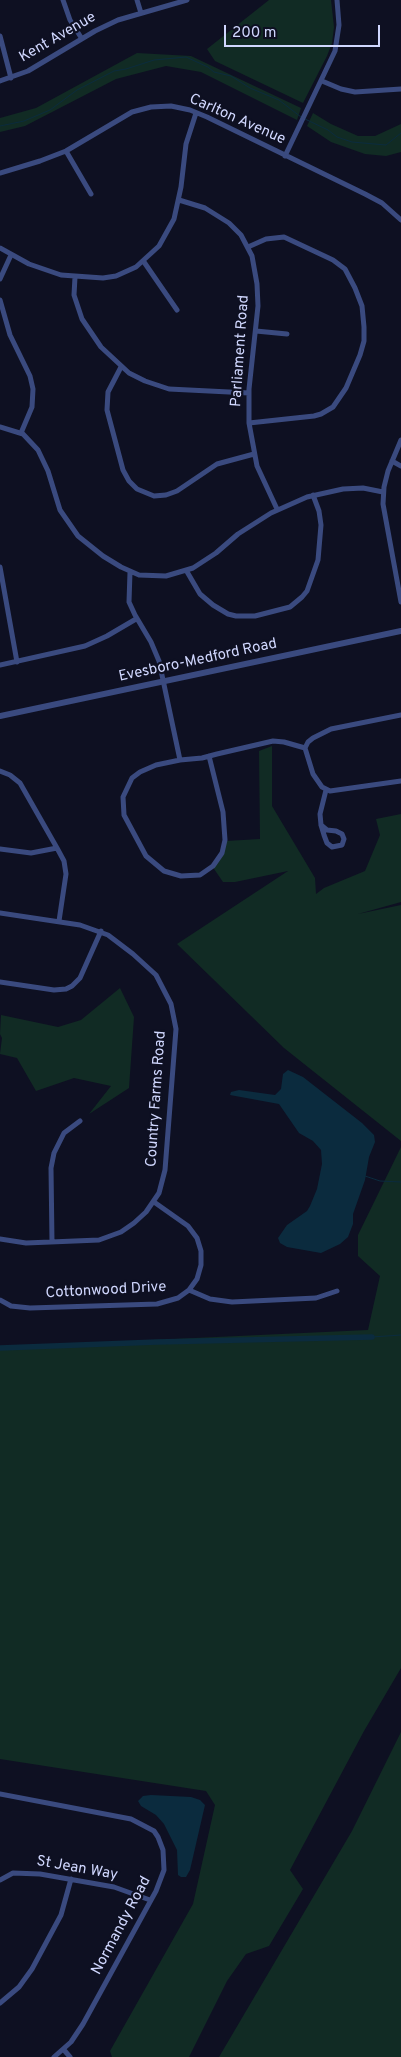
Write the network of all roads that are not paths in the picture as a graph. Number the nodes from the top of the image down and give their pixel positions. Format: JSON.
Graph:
{"nodes":[{"id":1,"x":62,"y":0,"type":"edge"},
{"id":2,"x":137,"y":0,"type":"edge"},
{"id":3,"x":187,"y":0,"type":"edge"},
{"id":4,"x":337,"y":0,"type":"edge"},
{"id":5,"x":141,"y":13,"type":"junction"},
{"id":6,"x":0,"y":36,"type":"edge"},
{"id":7,"x":82,"y":39,"type":"junction"},
{"id":8,"x":11,"y":78,"type":"junction"},
{"id":9,"x":0,"y":81,"type":"edge"},
{"id":10,"x":322,"y":81,"type":"junction"},
{"id":11,"x":401,"y":89,"type":"edge"},
{"id":12,"x":196,"y":112,"type":"junction"},
{"id":13,"x":66,"y":151,"type":"junction"},
{"id":14,"x":285,"y":156,"type":"junction"},
{"id":15,"x":0,"y":173,"type":"edge"},
{"id":16,"x":91,"y":194,"type":"dead end"},
{"id":17,"x":179,"y":200,"type":"junction"},
{"id":18,"x":401,"y":220,"type":"edge"},
{"id":19,"x":248,"y":247,"type":"junction"},
{"id":20,"x":0,"y":248,"type":"edge"},
{"id":21,"x":11,"y":255,"type":"junction"},
{"id":22,"x":144,"y":262,"type":"junction"},
{"id":23,"x":75,"y":277,"type":"junction"},
{"id":24,"x":0,"y":279,"type":"edge"},
{"id":25,"x":0,"y":300,"type":"edge"},
{"id":26,"x":177,"y":310,"type":"dead end"},
{"id":27,"x":256,"y":331,"type":"junction"},
{"id":28,"x":287,"y":334,"type":"dead end"},
{"id":29,"x":121,"y":367,"type":"junction"},
{"id":30,"x":249,"y":393,"type":"junction"},
{"id":31,"x":249,"y":423,"type":"junction"},
{"id":32,"x":0,"y":427,"type":"edge"},
{"id":33,"x":21,"y":433,"type":"junction"},
{"id":34,"x":401,"y":440,"type":"edge"},
{"id":35,"x":254,"y":454,"type":"junction"},
{"id":36,"x":392,"y":461,"type":"junction"},
{"id":37,"x":401,"y":466,"type":"edge"},
{"id":38,"x":384,"y":492,"type":"junction"},
{"id":39,"x":313,"y":495,"type":"junction"},
{"id":40,"x":277,"y":509,"type":"junction"},
{"id":41,"x":0,"y":567,"type":"edge"},
{"id":42,"x":186,"y":570,"type":"junction"},
{"id":43,"x":130,"y":572,"type":"junction"},
{"id":44,"x":399,"y":584,"type":"edge"},
{"id":45,"x":401,"y":602,"type":"edge"},
{"id":46,"x":136,"y":619,"type":"junction"},
{"id":47,"x":401,"y":631,"type":"edge"},
{"id":48,"x":17,"y":662,"type":"junction"},
{"id":49,"x":0,"y":665,"type":"edge"},
{"id":50,"x":163,"y":682,"type":"junction"},
{"id":51,"x":401,"y":715,"type":"edge"},
{"id":52,"x":0,"y":716,"type":"edge"},
{"id":53,"x":305,"y":748,"type":"junction"},
{"id":54,"x":209,"y":756,"type":"junction"},
{"id":55,"x":180,"y":760,"type":"junction"},
{"id":56,"x":0,"y":771,"type":"edge"},
{"id":57,"x":401,"y":781,"type":"edge"},
{"id":58,"x":326,"y":790,"type":"junction"},
{"id":59,"x":321,"y":825,"type":"junction"},
{"id":60,"x":57,"y":848,"type":"junction"},
{"id":61,"x":0,"y":849,"type":"edge"},
{"id":62,"x":0,"y":913,"type":"edge"},
{"id":63,"x":59,"y":921,"type":"junction"},
{"id":64,"x":101,"y":931,"type":"junction"},
{"id":65,"x":0,"y":982,"type":"edge"},
{"id":66,"x":80,"y":1121,"type":"dead end"},
{"id":67,"x":154,"y":1202,"type":"junction"},
{"id":68,"x":0,"y":1239,"type":"edge"},
{"id":69,"x":52,"y":1242,"type":"junction"},
{"id":70,"x":189,"y":1290,"type":"junction"},
{"id":71,"x":337,"y":1292,"type":"dead end"},
{"id":72,"x":0,"y":1300,"type":"edge"},
{"id":73,"x":0,"y":1794,"type":"edge"},
{"id":74,"x":71,"y":1879,"type":"junction"},
{"id":75,"x":0,"y":1880,"type":"edge"},
{"id":76,"x":150,"y":1900,"type":"junction"},
{"id":77,"x":0,"y":2003,"type":"edge"},
{"id":78,"x":64,"y":2050,"type":"junction"},
{"id":79,"x":54,"y":2057,"type":"edge"},
{"id":80,"x":70,"y":2057,"type":"edge"}],
"edges":[{"from":1,"to":7,"type":"street"},
{"from":2,"to":5,"type":"street"},
{"from":3,"to":5,"type":"street","name":"Kent Avenue"},
{"from":4,"to":10,"type":"street"},
{"from":5,"to":7,"type":"street","name":"Kent Avenue"},
{"from":6,"to":8,"type":"street"},
{"from":7,"to":8,"type":"street","name":"Kent Avenue"},
{"from":8,"to":9,"type":"street","name":"Kent Avenue"},
{"from":10,"to":11,"type":"street"},
{"from":10,"to":14,"type":"street"},
{"from":12,"to":13,"type":"street","name":"Carlton Avenue"},
{"from":12,"to":14,"type":"street","name":"Carlton Avenue"},
{"from":12,"to":17,"type":"street"},
{"from":13,"to":15,"type":"street","name":"Carlton Avenue"},
{"from":13,"to":16,"type":"street"},
{"from":14,"to":18,"type":"street","name":"Carlton Avenue"},
{"from":17,"to":19,"type":"street","name":"Parliament Road"},
{"from":17,"to":22,"type":"street"},
{"from":19,"to":27,"type":"street","name":"Parliament Road"},
{"from":19,"to":31,"type":"street"},
{"from":20,"to":21,"type":"street"},
{"from":21,"to":23,"type":"street"},
{"from":21,"to":24,"type":"street"},
{"from":22,"to":23,"type":"street"},
{"from":22,"to":26,"type":"street"},
{"from":23,"to":29,"type":"street"},
{"from":25,"to":33,"type":"street"},
{"from":27,"to":28,"type":"street"},
{"from":27,"to":30,"type":"street","name":"Parliament Road"},
{"from":29,"to":30,"type":"street"},
{"from":29,"to":35,"type":"street"},
{"from":30,"to":31,"type":"street","name":"Parliament Road"},
{"from":31,"to":35,"type":"street","name":"Parliament Road"},
{"from":32,"to":33,"type":"street"},
{"from":33,"to":43,"type":"street"},
{"from":34,"to":36,"type":"street"},
{"from":35,"to":40,"type":"street","name":"Parliament Road"},
{"from":36,"to":37,"type":"street"},
{"from":36,"to":38,"type":"street"},
{"from":38,"to":39,"type":"street"},
{"from":38,"to":44,"type":"street"},
{"from":39,"to":40,"type":"street"},
{"from":39,"to":42,"type":"street"},
{"from":40,"to":42,"type":"street"},
{"from":41,"to":48,"type":"street"},
{"from":42,"to":43,"type":"street"},
{"from":43,"to":46,"type":"street"},
{"from":44,"to":45,"type":"street"},
{"from":46,"to":48,"type":"street"},
{"from":46,"to":50,"type":"street"},
{"from":47,"to":50,"type":"street","name":"Evesboro-Medford Road"},
{"from":48,"to":49,"type":"street"},
{"from":50,"to":52,"type":"street","name":"Evesboro-Medford Road"},
{"from":50,"to":55,"type":"street"},
{"from":51,"to":53,"type":"street"},
{"from":53,"to":54,"type":"street"},
{"from":53,"to":58,"type":"street"},
{"from":54,"to":55,"type":"street"},
{"from":54,"to":55,"type":"street"},
{"from":56,"to":60,"type":"street"},
{"from":57,"to":58,"type":"street"},
{"from":58,"to":59,"type":"street"},
{"from":59,"to":59,"type":"street"},
{"from":60,"to":61,"type":"street"},
{"from":60,"to":63,"type":"street"},
{"from":62,"to":63,"type":"street","name":"Country Farms Road"},
{"from":63,"to":64,"type":"street","name":"Country Farms Road"},
{"from":64,"to":65,"type":"street"},
{"from":64,"to":67,"type":"street","name":"Country Farms Road"},
{"from":66,"to":69,"type":"street"},
{"from":67,"to":69,"type":"street","name":"Country Farms Road"},
{"from":67,"to":70,"type":"street"},
{"from":68,"to":69,"type":"street","name":"Country Farms Road"},
{"from":70,"to":71,"type":"street"},
{"from":70,"to":72,"type":"street","name":"Cottonwood Drive"},
{"from":73,"to":76,"type":"street","name":"Normandy Road"},
{"from":74,"to":75,"type":"street","name":"St Jean Way"},
{"from":74,"to":76,"type":"street","name":"St Jean Way"},
{"from":74,"to":77,"type":"street"},
{"from":76,"to":78,"type":"street","name":"Normandy Road"},
{"from":78,"to":79,"type":"street","name":"Normandy Road"},
{"from":78,"to":80,"type":"street"}]}
